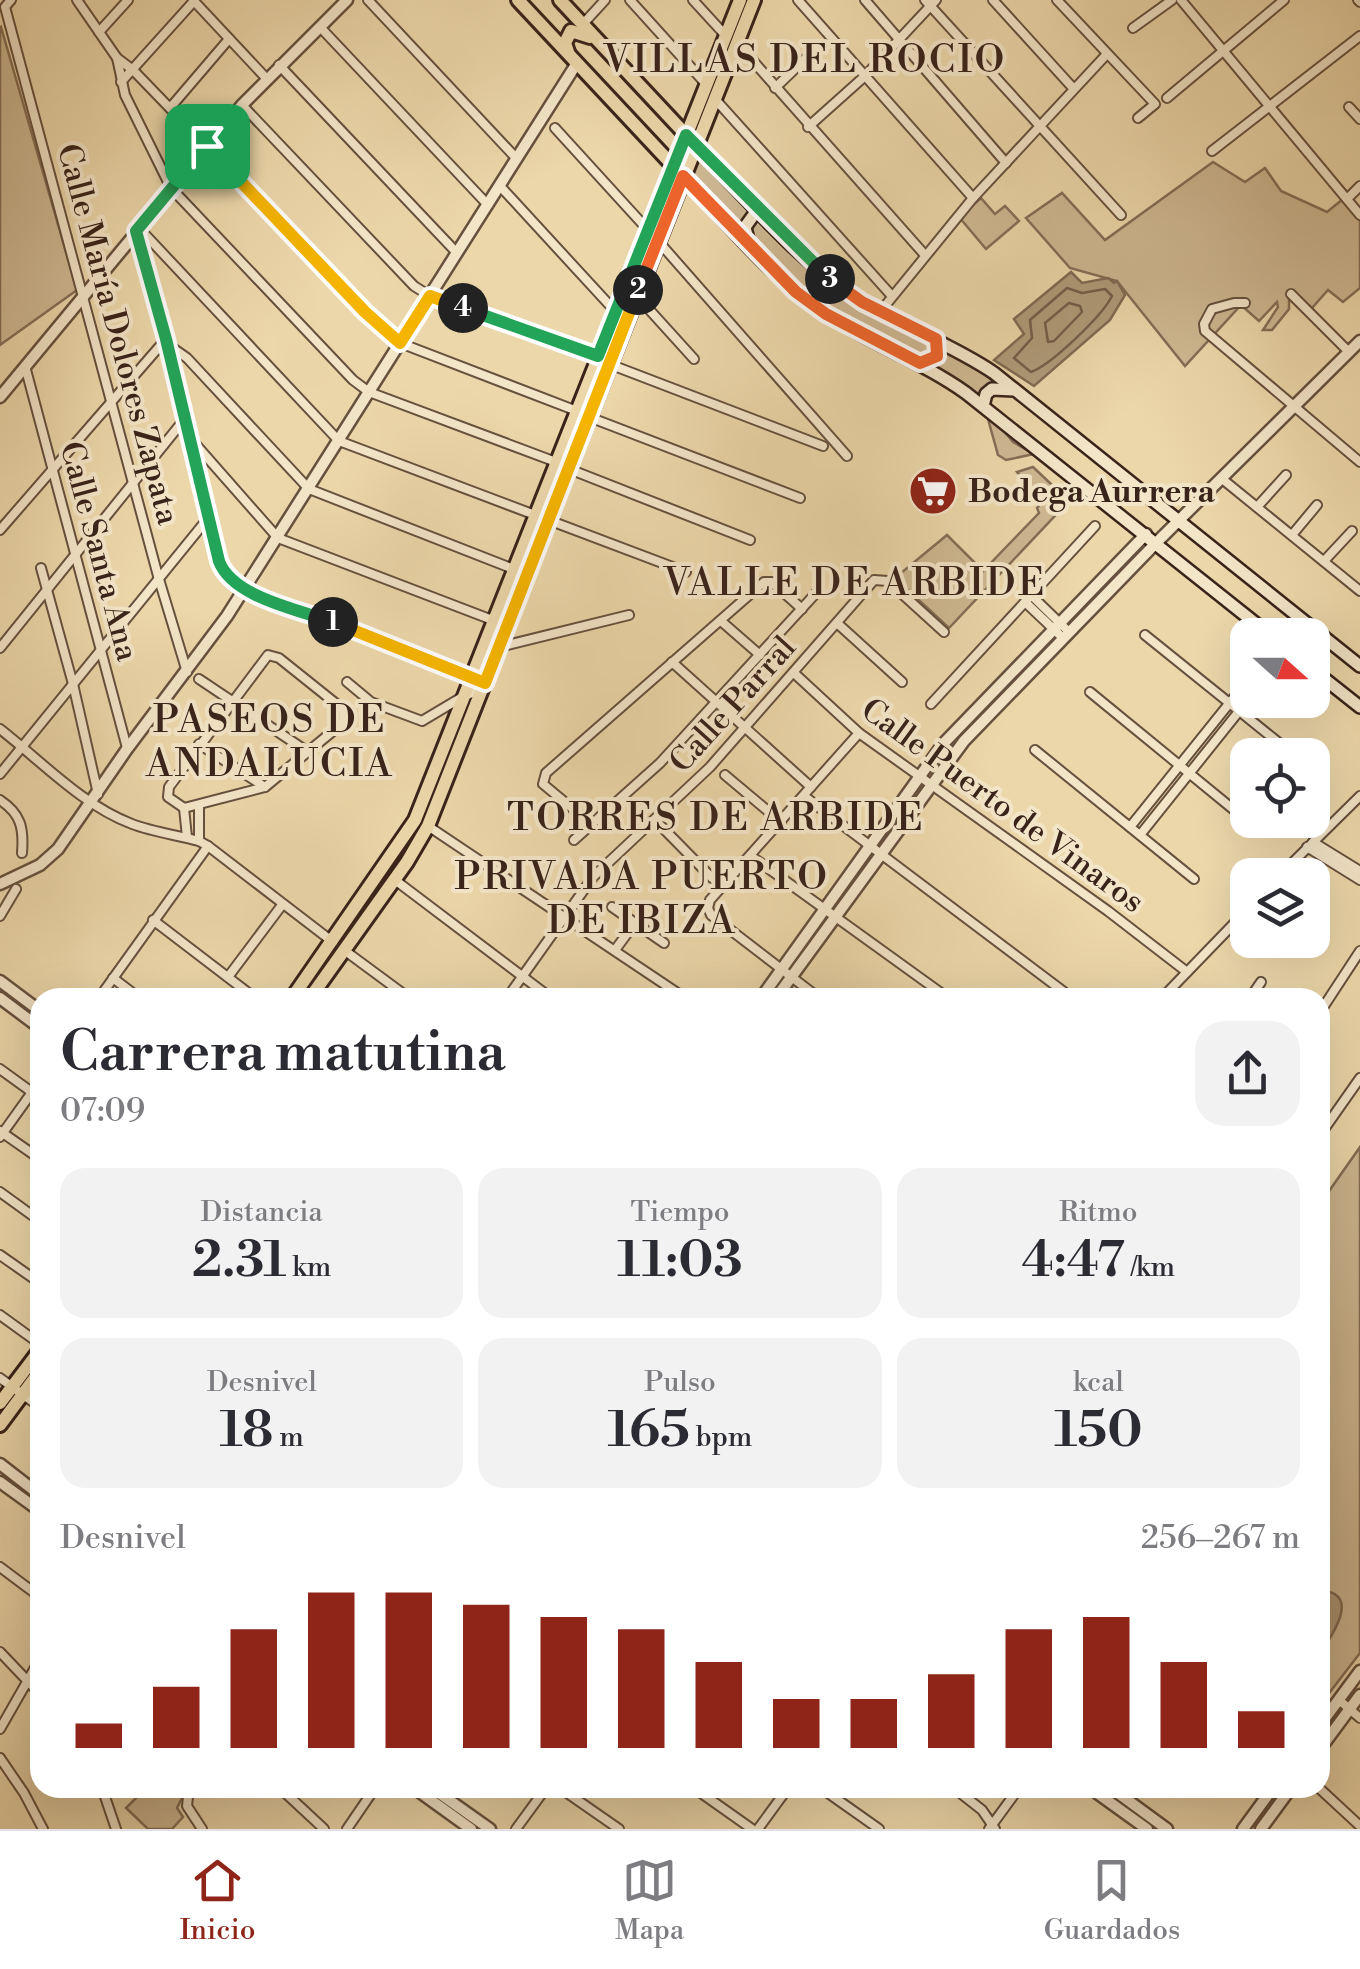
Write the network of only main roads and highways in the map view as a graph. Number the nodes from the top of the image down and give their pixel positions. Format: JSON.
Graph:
{"nodes":[{"id":1,"x":518,"y":0,"type":"edge"},
{"id":2,"x":560,"y":0,"type":"edge"},
{"id":3,"x":740,"y":0,"type":"edge"},
{"id":4,"x":754,"y":0,"type":"edge"},
{"id":5,"x":731,"y":39,"type":"junction"},
{"id":6,"x":601,"y":44,"type":"junction"},
{"id":7,"x":572,"y":58,"type":"junction"},
{"id":8,"x":686,"y":135,"type":"junction"},
{"id":9,"x":696,"y":146,"type":"junction"},
{"id":10,"x":672,"y":166,"type":"junction"},
{"id":11,"x":683,"y":176,"type":"junction"},
{"id":12,"x":758,"y":209,"type":"junction"},
{"id":13,"x":653,"y":236,"type":"junction"},
{"id":14,"x":751,"y":248,"type":"junction"},
{"id":15,"x":936,"y":339,"type":"junction"},
{"id":16,"x":604,"y":360,"type":"junction"},
{"id":17,"x":920,"y":363,"type":"junction"},
{"id":18,"x":1014,"y":390,"type":"junction"},
{"id":19,"x":984,"y":406,"type":"junction"},
{"id":20,"x":1249,"y":618,"type":"edge"},
{"id":21,"x":501,"y":623,"type":"junction"},
{"id":22,"x":1360,"y":666,"type":"edge"},
{"id":23,"x":480,"y":683,"type":"junction"},
{"id":24,"x":1330,"y":683,"type":"edge"},
{"id":25,"x":1360,"y":707,"type":"edge"},
{"id":26,"x":454,"y":742,"type":"junction"},
{"id":27,"x":338,"y":945,"type":"junction"},
{"id":28,"x":301,"y":988,"type":"edge"},
{"id":29,"x":316,"y":988,"type":"edge"},
{"id":30,"x":30,"y":1361,"type":"edge"},
{"id":31,"x":12,"y":1386,"type":"edge"},
{"id":32,"x":0,"y":1402,"type":"edge"},
{"id":33,"x":0,"y":1425,"type":"edge"}],
"edges":[{"from":1,"to":7,"type":"main road"},
{"from":2,"to":6,"type":"main road"},
{"from":3,"to":5,"type":"main road"},
{"from":4,"to":5,"type":"main road"},
{"from":5,"to":8,"type":"main road"},
{"from":5,"to":9,"type":"main road"},
{"from":6,"to":7,"type":"main road"},
{"from":6,"to":8,"type":"main road"},
{"from":7,"to":10,"type":"main road"},
{"from":8,"to":9,"type":"main road"},
{"from":8,"to":10,"type":"main road"},
{"from":9,"to":11,"type":"main road"},
{"from":9,"to":12,"type":"main road"},
{"from":10,"to":11,"type":"main road"},
{"from":10,"to":13,"type":"main road"},
{"from":11,"to":13,"type":"main road"},
{"from":11,"to":14,"type":"main road"},
{"from":12,"to":14,"type":"main road"},
{"from":12,"to":15,"type":"main road"},
{"from":13,"to":16,"type":"main road"},
{"from":13,"to":16,"type":"main road"},
{"from":14,"to":17,"type":"main road"},
{"from":15,"to":17,"type":"main road"},
{"from":15,"to":18,"type":"main road"},
{"from":16,"to":21,"type":"main road"},
{"from":17,"to":19,"type":"main road"},
{"from":18,"to":19,"type":"main road"},
{"from":18,"to":22,"type":"main road"},
{"from":19,"to":20,"type":"main road"},
{"from":21,"to":23,"type":"main road"},
{"from":21,"to":23,"type":"main road"},
{"from":23,"to":26,"type":"main road"},
{"from":23,"to":26,"type":"main road"},
{"from":24,"to":25,"type":"main road"},
{"from":26,"to":27,"type":"main road"},
{"from":26,"to":27,"type":"main road"},
{"from":27,"to":28,"type":"main road"},
{"from":27,"to":29,"type":"main road"},
{"from":30,"to":31,"type":"main road"},
{"from":31,"to":32,"type":"main road"},
{"from":31,"to":33,"type":"main road"}]}
